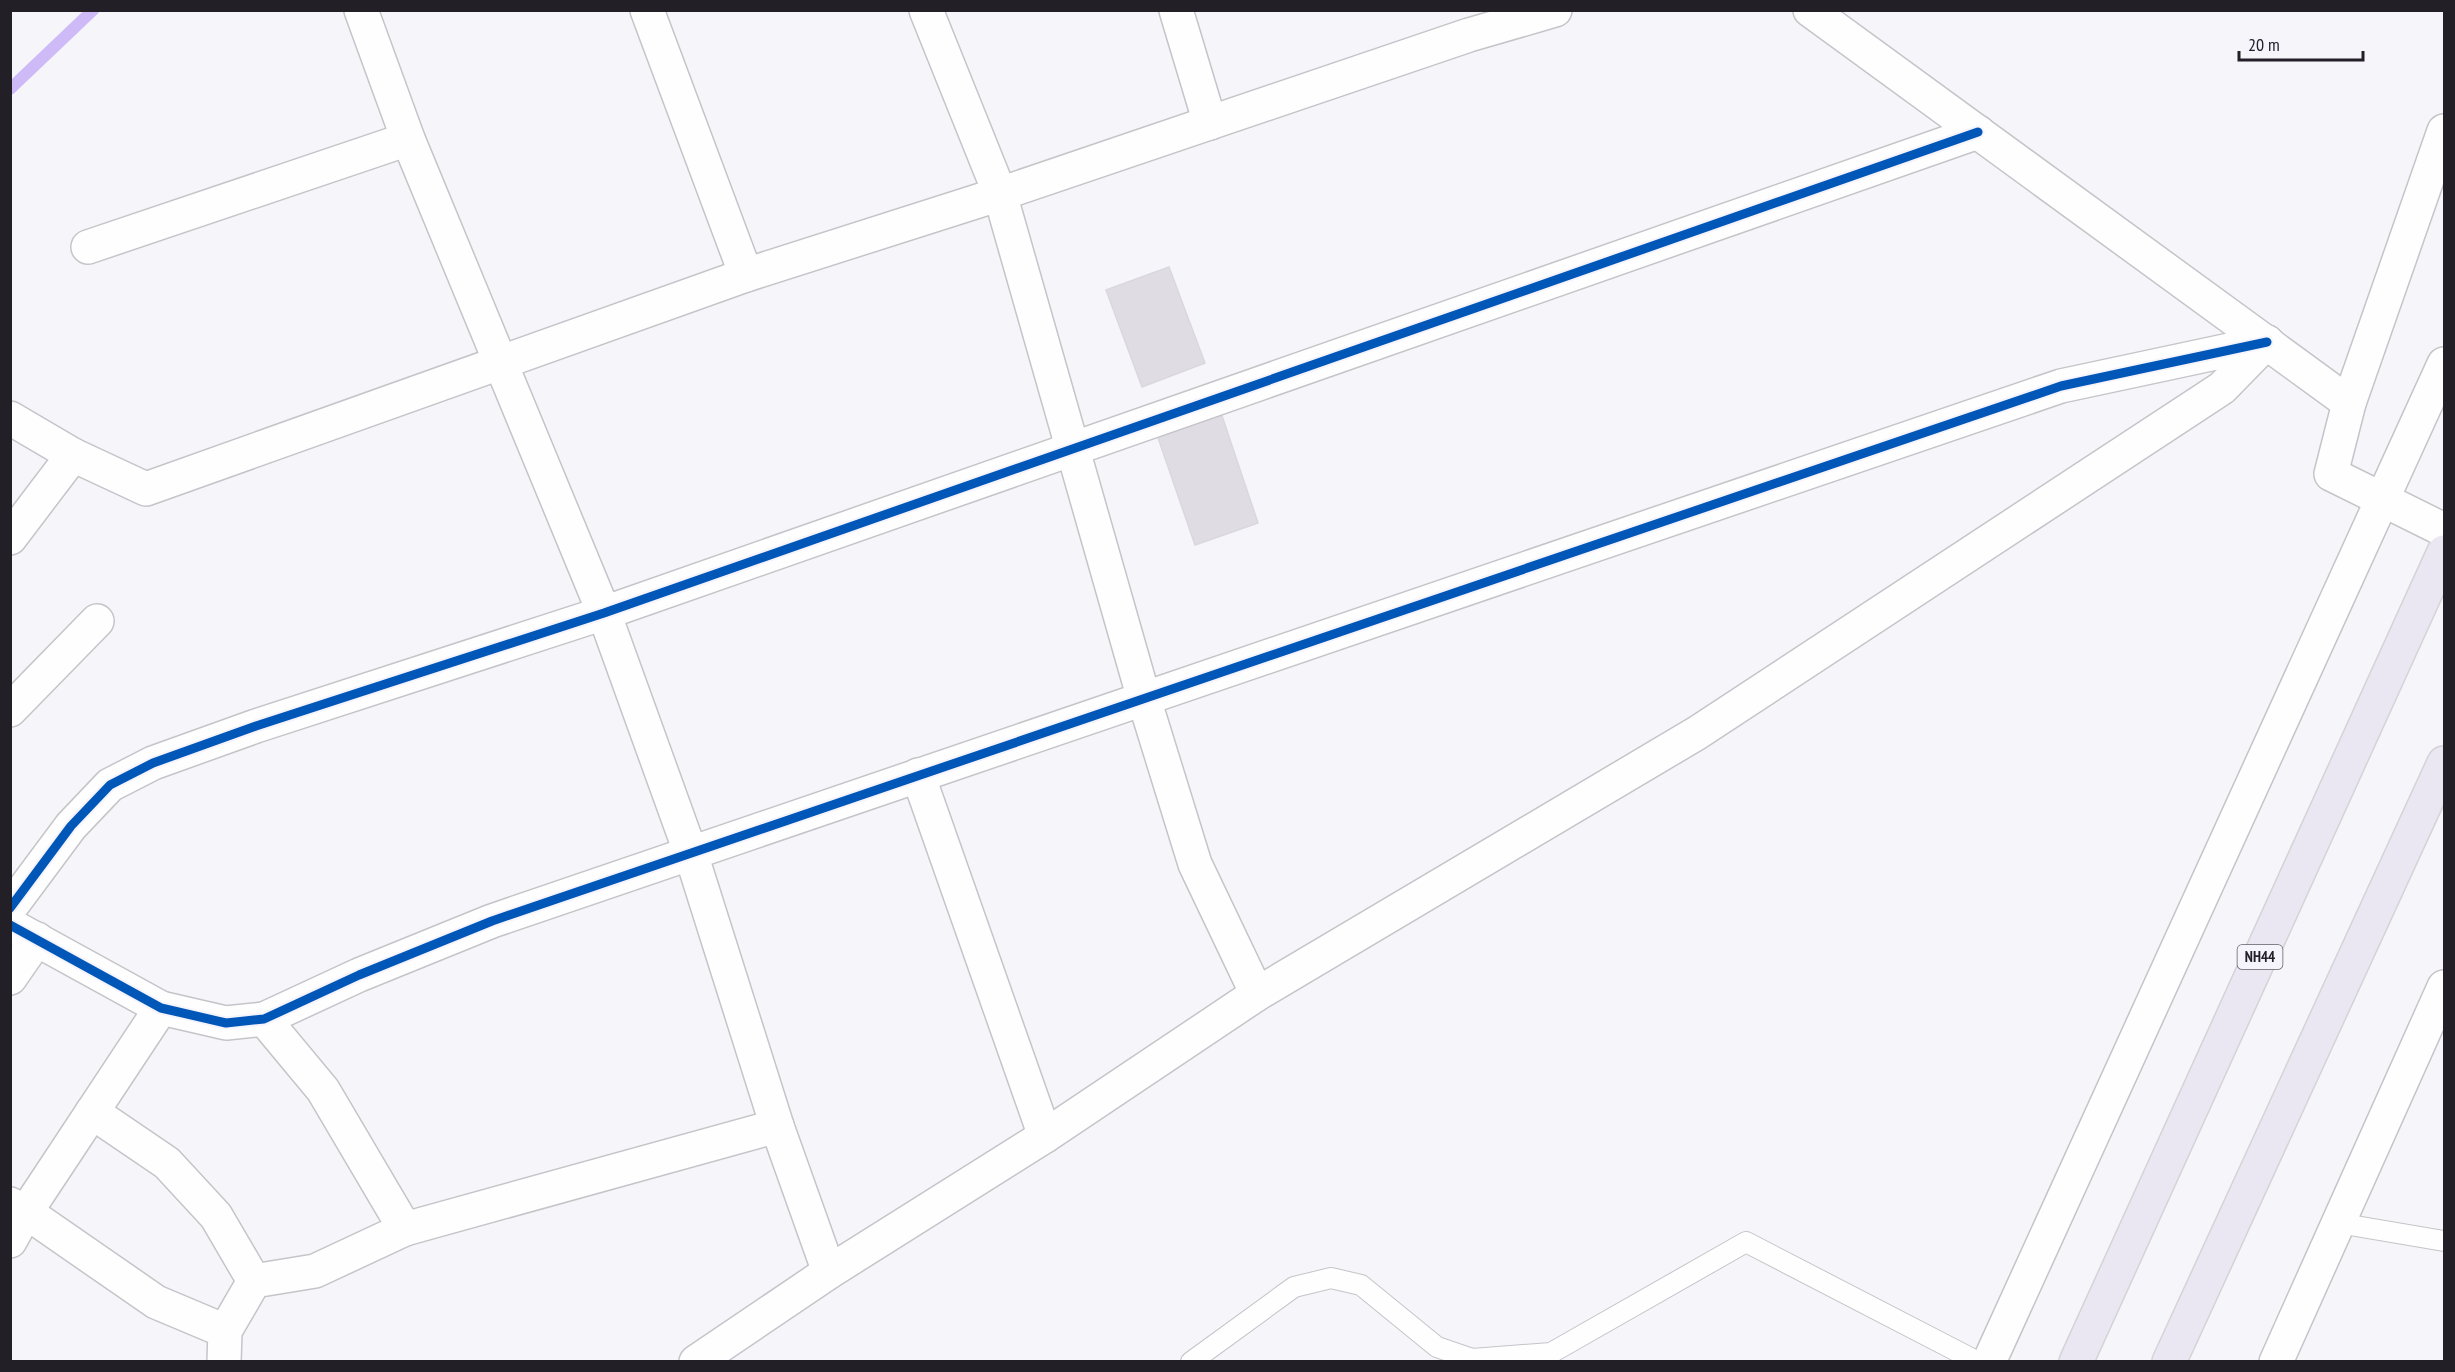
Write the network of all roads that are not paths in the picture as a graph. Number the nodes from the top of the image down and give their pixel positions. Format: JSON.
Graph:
{"nodes":[{"id":1,"x":361,"y":10,"type":"edge"},
{"id":2,"x":647,"y":10,"type":"edge"},
{"id":3,"x":926,"y":10,"type":"edge"},
{"id":4,"x":1176,"y":10,"type":"edge"},
{"id":5,"x":1555,"y":10,"type":"edge"},
{"id":6,"x":1810,"y":10,"type":"edge"},
{"id":7,"x":1466,"y":22,"type":"edge"},
{"id":8,"x":1210,"y":123,"type":"junction"},
{"id":9,"x":2445,"y":131,"type":"edge"},
{"id":10,"x":1978,"y":132,"type":"junction"},
{"id":11,"x":408,"y":139,"type":"junction"},
{"id":12,"x":1000,"y":194,"type":"junction"},
{"id":13,"x":88,"y":247,"type":"dead end"},
{"id":14,"x":746,"y":275,"type":"junction"},
{"id":15,"x":2267,"y":342,"type":"junction"},
{"id":16,"x":501,"y":362,"type":"junction"},
{"id":17,"x":2445,"y":364,"type":"edge"},
{"id":18,"x":2349,"y":403,"type":"junction"},
{"id":19,"x":10,"y":418,"type":"edge"},
{"id":20,"x":1074,"y":450,"type":"junction"},
{"id":21,"x":74,"y":455,"type":"junction"},
{"id":22,"x":2384,"y":501,"type":"junction"},
{"id":23,"x":2445,"y":530,"type":"edge"},
{"id":24,"x":10,"y":538,"type":"edge"},
{"id":25,"x":2445,"y":552,"type":"edge"},
{"id":26,"x":604,"y":613,"type":"junction"},
{"id":27,"x":97,"y":621,"type":"dead end"},
{"id":28,"x":1144,"y":699,"type":"junction"},
{"id":29,"x":10,"y":710,"type":"edge"},
{"id":30,"x":2445,"y":763,"type":"edge"},
{"id":31,"x":918,"y":775,"type":"junction"},
{"id":32,"x":691,"y":854,"type":"junction"},
{"id":33,"x":10,"y":908,"type":"edge"},
{"id":34,"x":24,"y":932,"type":"edge"},
{"id":35,"x":10,"y":978,"type":"edge"},
{"id":36,"x":2445,"y":987,"type":"edge"},
{"id":37,"x":1257,"y":994,"type":"junction"},
{"id":38,"x":161,"y":1008,"type":"junction"},
{"id":39,"x":264,"y":1019,"type":"junction"},
{"id":40,"x":92,"y":1112,"type":"junction"},
{"id":41,"x":777,"y":1126,"type":"junction"},
{"id":42,"x":1045,"y":1136,"type":"junction"},
{"id":43,"x":18,"y":1208,"type":"edge"},
{"id":44,"x":2338,"y":1223,"type":"junction"},
{"id":45,"x":405,"y":1229,"type":"junction"},
{"id":46,"x":10,"y":1241,"type":"edge"},
{"id":47,"x":2445,"y":1241,"type":"edge"},
{"id":48,"x":829,"y":1272,"type":"junction"},
{"id":49,"x":254,"y":1281,"type":"junction"},
{"id":50,"x":224,"y":1346,"type":"edge"},
{"id":51,"x":1548,"y":1357,"type":"edge"},
{"id":52,"x":696,"y":1362,"type":"edge"},
{"id":53,"x":1191,"y":1362,"type":"edge"},
{"id":54,"x":1978,"y":1362,"type":"edge"},
{"id":55,"x":1989,"y":1362,"type":"edge"},
{"id":56,"x":2076,"y":1362,"type":"edge"},
{"id":57,"x":2169,"y":1362,"type":"edge"},
{"id":58,"x":2276,"y":1362,"type":"edge"}],
"edges":[{"from":1,"to":11,"type":"street"},
{"from":2,"to":14,"type":"street"},
{"from":3,"to":12,"type":"street"},
{"from":4,"to":8,"type":"street"},
{"from":5,"to":7,"type":"street"},
{"from":6,"to":10,"type":"street"},
{"from":7,"to":8,"type":"street"},
{"from":8,"to":12,"type":"street"},
{"from":9,"to":18,"type":"street"},
{"from":10,"to":15,"type":"street"},
{"from":10,"to":20,"type":"street"},
{"from":11,"to":13,"type":"street"},
{"from":11,"to":16,"type":"street"},
{"from":12,"to":14,"type":"street"},
{"from":12,"to":20,"type":"street"},
{"from":14,"to":16,"type":"street"},
{"from":15,"to":18,"type":"street"},
{"from":15,"to":28,"type":"street"},
{"from":15,"to":37,"type":"street"},
{"from":16,"to":21,"type":"street"},
{"from":16,"to":26,"type":"street"},
{"from":17,"to":22,"type":"street"},
{"from":18,"to":22,"type":"street"},
{"from":19,"to":21,"type":"street"},
{"from":20,"to":26,"type":"street"},
{"from":20,"to":28,"type":"street"},
{"from":21,"to":24,"type":"street"},
{"from":22,"to":23,"type":"street"},
{"from":22,"to":55,"type":"street"},
{"from":25,"to":56,"type":"highway","number":"NH44"},
{"from":26,"to":32,"type":"street"},
{"from":26,"to":33,"type":"street"},
{"from":27,"to":29,"type":"street"},
{"from":28,"to":31,"type":"street"},
{"from":28,"to":37,"type":"street"},
{"from":30,"to":57,"type":"highway"},
{"from":31,"to":32,"type":"street"},
{"from":31,"to":42,"type":"street"},
{"from":32,"to":39,"type":"street"},
{"from":32,"to":41,"type":"street"},
{"from":34,"to":35,"type":"street"},
{"from":34,"to":38,"type":"street"},
{"from":36,"to":44,"type":"street"},
{"from":37,"to":42,"type":"street"},
{"from":38,"to":39,"type":"street"},
{"from":38,"to":40,"type":"street"},
{"from":39,"to":45,"type":"street"},
{"from":40,"to":43,"type":"street"},
{"from":40,"to":49,"type":"street"},
{"from":41,"to":45,"type":"street"},
{"from":41,"to":48,"type":"street"},
{"from":42,"to":48,"type":"street"},
{"from":43,"to":46,"type":"street"},
{"from":43,"to":50,"type":"street"},
{"from":44,"to":47,"type":"lane"},
{"from":44,"to":58,"type":"street"},
{"from":45,"to":49,"type":"street"},
{"from":48,"to":52,"type":"street"},
{"from":49,"to":50,"type":"street"},
{"from":51,"to":53,"type":"lane"},
{"from":51,"to":54,"type":"lane"}]}
